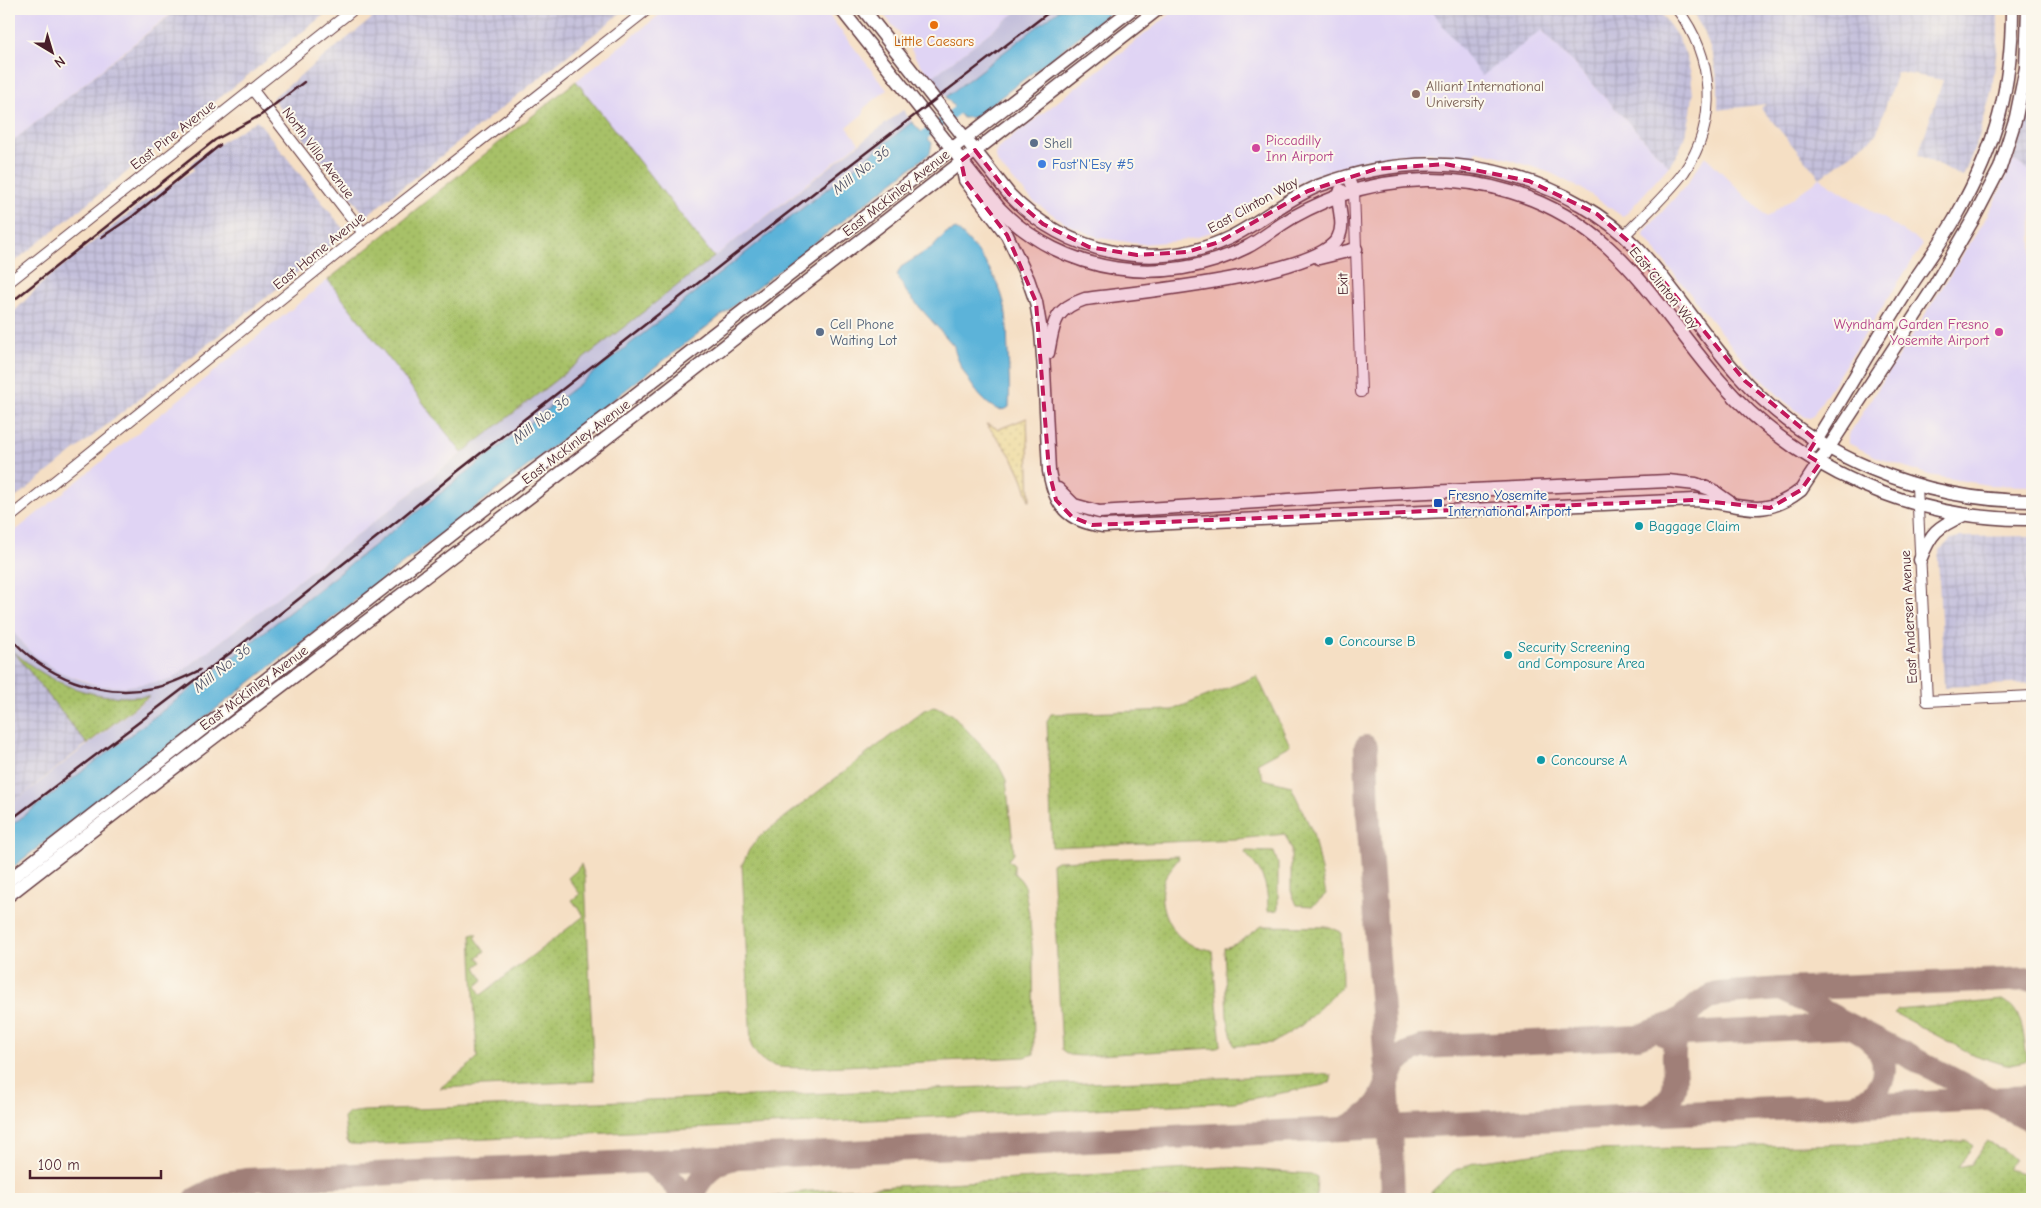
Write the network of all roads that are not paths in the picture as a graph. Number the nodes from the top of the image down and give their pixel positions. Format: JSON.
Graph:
{"nodes":[{"id":1,"x":354,"y":9,"type":"edge"},
{"id":2,"x":648,"y":9,"type":"edge"},
{"id":3,"x":841,"y":9,"type":"edge"},
{"id":4,"x":864,"y":9,"type":"edge"},
{"id":5,"x":1132,"y":9,"type":"edge"},
{"id":6,"x":1158,"y":9,"type":"edge"},
{"id":7,"x":1678,"y":9,"type":"edge"},
{"id":8,"x":2012,"y":9,"type":"edge"},
{"id":9,"x":2028,"y":9,"type":"edge"},
{"id":10,"x":252,"y":89,"type":"junction"},
{"id":11,"x":965,"y":138,"type":"junction"},
{"id":12,"x":951,"y":149,"type":"junction"},
{"id":13,"x":975,"y":150,"type":"junction"},
{"id":14,"x":961,"y":161,"type":"junction"},
{"id":15,"x":1348,"y":176,"type":"junction"},
{"id":16,"x":1354,"y":191,"type":"junction"},
{"id":17,"x":1338,"y":196,"type":"junction"},
{"id":18,"x":1522,"y":196,"type":"junction"},
{"id":19,"x":1954,"y":221,"type":"junction"},
{"id":20,"x":1968,"y":229,"type":"junction"},
{"id":21,"x":363,"y":233,"type":"junction"},
{"id":22,"x":1624,"y":236,"type":"junction"},
{"id":23,"x":1356,"y":249,"type":"junction"},
{"id":24,"x":1294,"y":264,"type":"junction"},
{"id":25,"x":9,"y":282,"type":"edge"},
{"id":26,"x":1044,"y":370,"type":"junction"},
{"id":27,"x":1361,"y":392,"type":"dead end"},
{"id":28,"x":1816,"y":440,"type":"junction"},
{"id":29,"x":1830,"y":448,"type":"junction"},
{"id":30,"x":1807,"y":455,"type":"junction"},
{"id":31,"x":1820,"y":463,"type":"junction"},
{"id":32,"x":1049,"y":471,"type":"junction"},
{"id":33,"x":523,"y":479,"type":"junction"},
{"id":34,"x":1917,"y":486,"type":"junction"},
{"id":35,"x":1338,"y":497,"type":"junction"},
{"id":36,"x":2032,"y":501,"type":"edge"},
{"id":37,"x":1918,"y":504,"type":"junction"},
{"id":38,"x":1733,"y":505,"type":"junction"},
{"id":39,"x":1964,"y":515,"type":"junction"},
{"id":40,"x":1339,"y":516,"type":"junction"},
{"id":41,"x":9,"y":518,"type":"edge"},
{"id":42,"x":2032,"y":519,"type":"edge"},
{"id":43,"x":429,"y":552,"type":"junction"},
{"id":44,"x":450,"y":557,"type":"junction"},
{"id":45,"x":1920,"y":560,"type":"junction"},
{"id":46,"x":337,"y":645,"type":"junction"},
{"id":47,"x":271,"y":676,"type":"junction"},
{"id":48,"x":279,"y":687,"type":"junction"},
{"id":49,"x":2032,"y":696,"type":"edge"},
{"id":50,"x":9,"y":880,"type":"edge"},
{"id":51,"x":9,"y":895,"type":"edge"}],
"edges":[{"from":1,"to":10,"type":"street","name":"East Pine Avenue"},
{"from":2,"to":21,"type":"street","name":"East Home Avenue"},
{"from":3,"to":12,"type":"main road","name":"East Clinton Way"},
{"from":4,"to":11,"type":"main road","name":"East Clinton Way"},
{"from":5,"to":11,"type":"main road","name":"East McKinley Avenue"},
{"from":6,"to":13,"type":"main road","name":"East McKinley Avenue"},
{"from":7,"to":22,"type":"street"},
{"from":8,"to":19,"type":"main road"},
{"from":9,"to":20,"type":"main road"},
{"from":10,"to":21,"type":"street","name":"North Villa Avenue"},
{"from":10,"to":25,"type":"street","name":"East Pine Avenue"},
{"from":11,"to":12,"type":"main road","name":"East McKinley Avenue"},
{"from":11,"to":13,"type":"main road","name":"East Clinton Way"},
{"from":12,"to":14,"type":"main road","name":"East Clinton Way"},
{"from":12,"to":33,"type":"main road","name":"East McKinley Avenue"},
{"from":13,"to":14,"type":"main road","name":"East McKinley Avenue"},
{"from":13,"to":15,"type":"main road","name":"East Clinton Way"},
{"from":14,"to":17,"type":"main road","name":"East Clinton Way"},
{"from":14,"to":26,"type":"main road"},
{"from":14,"to":44,"type":"main road","name":"East McKinley Avenue"},
{"from":15,"to":16,"type":"street","name":"Exit"},
{"from":15,"to":17,"type":"main road"},
{"from":15,"to":22,"type":"main road","name":"East Clinton Way"},
{"from":16,"to":17,"type":"main road","name":"East Clinton Way"},
{"from":16,"to":18,"type":"main road","name":"East Clinton Way"},
{"from":16,"to":23,"type":"street","name":"Exit"},
{"from":17,"to":24,"type":"main road"},
{"from":18,"to":22,"type":"main road"},
{"from":18,"to":30,"type":"main road","name":"East Clinton Way"},
{"from":19,"to":20,"type":"street"},
{"from":19,"to":28,"type":"main road"},
{"from":20,"to":29,"type":"main road"},
{"from":21,"to":41,"type":"street","name":"East Home Avenue"},
{"from":22,"to":28,"type":"main road","name":"East Clinton Way"},
{"from":23,"to":24,"type":"main road"},
{"from":23,"to":27,"type":"street","name":"Exit"},
{"from":24,"to":26,"type":"main road"},
{"from":26,"to":32,"type":"main road"},
{"from":28,"to":29,"type":"main road","name":"East Clinton Way"},
{"from":28,"to":30,"type":"main road"},
{"from":29,"to":31,"type":"main road"},
{"from":29,"to":34,"type":"main road","name":"East Clinton Way"},
{"from":30,"to":31,"type":"main road","name":"East Clinton Way"},
{"from":31,"to":37,"type":"main road","name":"East Clinton Way"},
{"from":31,"to":38,"type":"main road"},
{"from":32,"to":35,"type":"main road"},
{"from":32,"to":40,"type":"main road"},
{"from":33,"to":43,"type":"main road","name":"East McKinley Avenue"},
{"from":33,"to":44,"type":"main road"},
{"from":34,"to":36,"type":"main road","name":"East Clinton Way"},
{"from":34,"to":37,"type":"street","name":"East Andersen Avenue"},
{"from":35,"to":38,"type":"main road"},
{"from":35,"to":40,"type":"main road"},
{"from":37,"to":39,"type":"main road","name":"East Clinton Way"},
{"from":37,"to":45,"type":"street","name":"East Andersen Avenue"},
{"from":38,"to":40,"type":"main road"},
{"from":39,"to":42,"type":"main road","name":"East Clinton Way"},
{"from":39,"to":45,"type":"main road"},
{"from":43,"to":46,"type":"main road"},
{"from":43,"to":47,"type":"main road","name":"East McKinley Avenue"},
{"from":44,"to":46,"type":"main road","name":"East McKinley Avenue"},
{"from":45,"to":49,"type":"street","name":"East Andersen Avenue"},
{"from":46,"to":48,"type":"main road","name":"East McKinley Avenue"},
{"from":47,"to":48,"type":"main road"},
{"from":47,"to":50,"type":"main road","name":"East McKinley Avenue"},
{"from":48,"to":51,"type":"main road","name":"East McKinley Avenue"}]}
